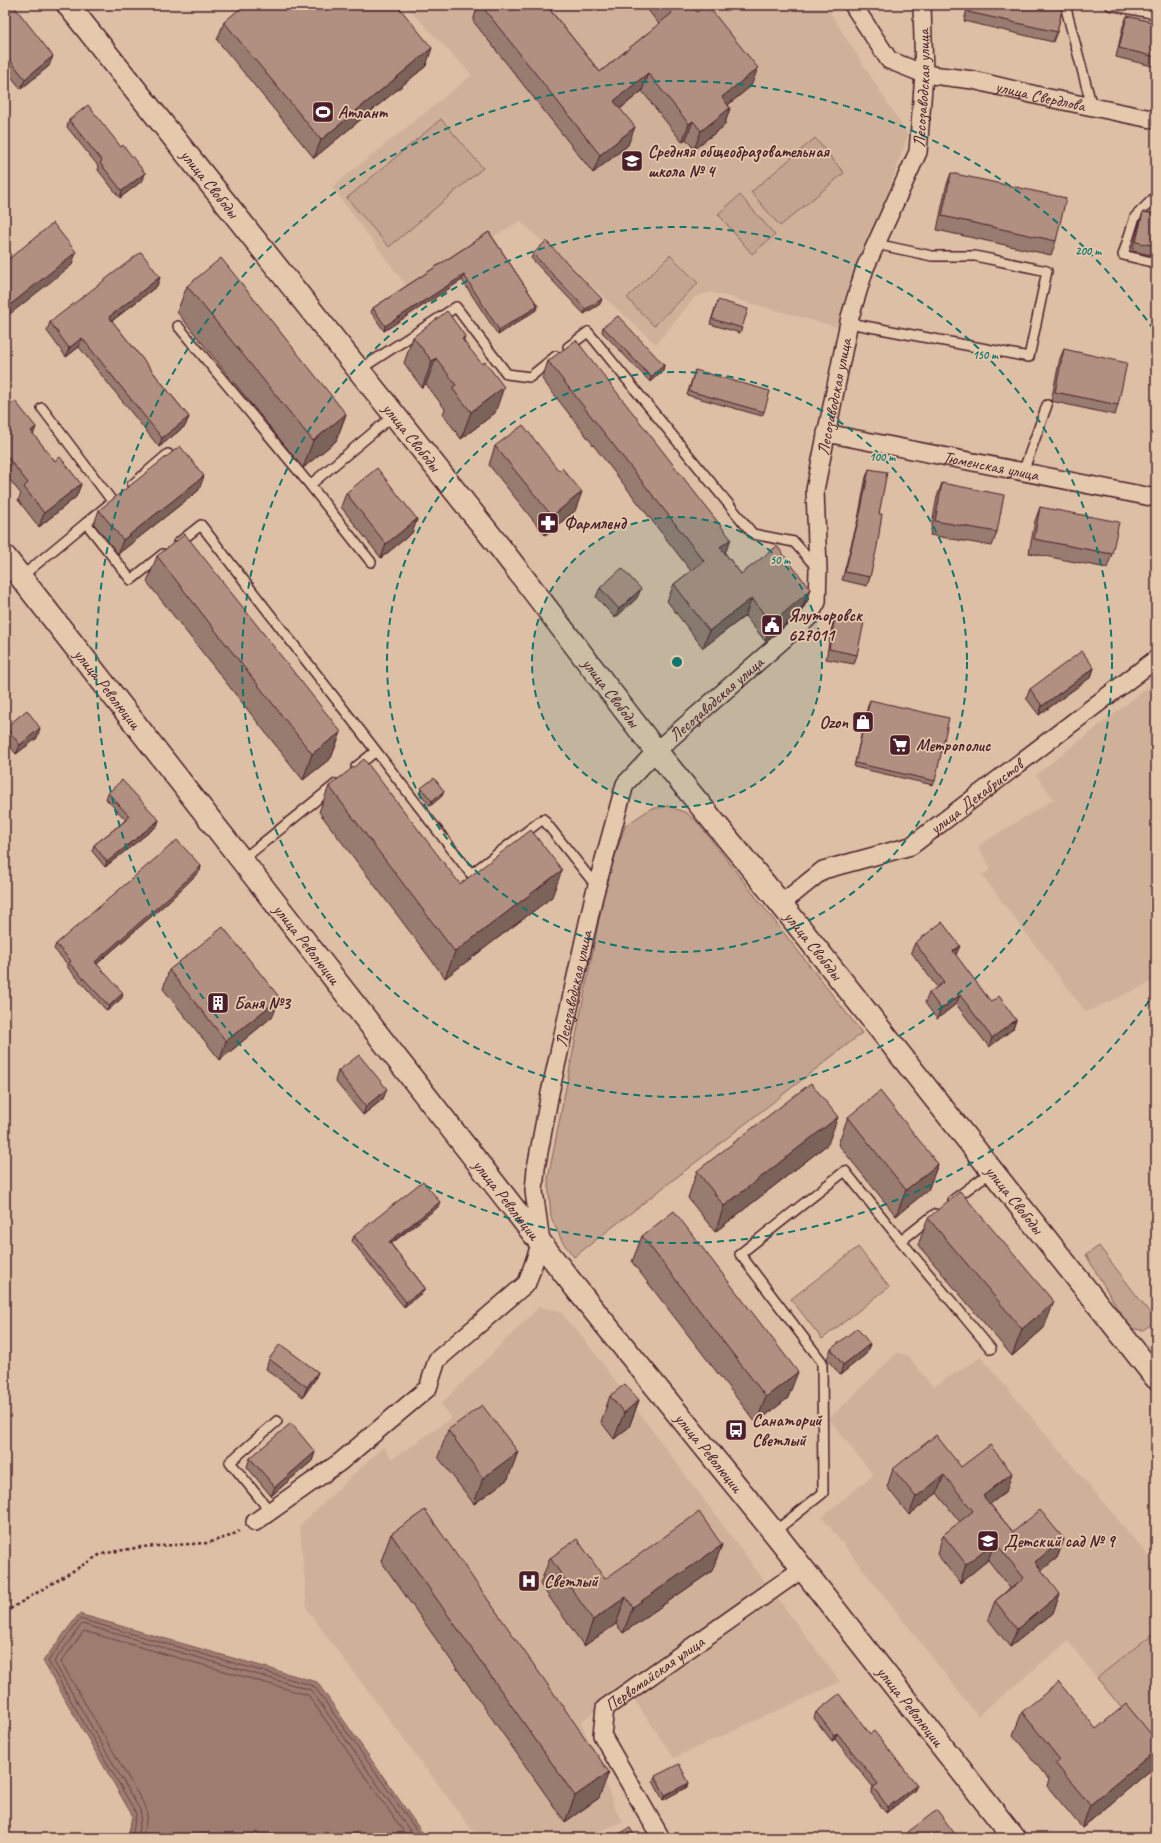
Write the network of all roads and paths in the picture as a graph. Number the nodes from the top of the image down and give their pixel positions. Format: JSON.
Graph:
{"nodes":[{"id":1,"x":68,"y":5,"type":"edge"},
{"id":2,"x":853,"y":5,"type":"edge"},
{"id":3,"x":922,"y":5,"type":"edge"},
{"id":4,"x":1066,"y":5,"type":"edge"},
{"id":5,"x":1110,"y":5,"type":"edge"},
{"id":6,"x":1156,"y":14,"type":"edge"},
{"id":7,"x":924,"y":74,"type":"junction"},
{"id":8,"x":1092,"y":107,"type":"junction"},
{"id":9,"x":1156,"y":120,"type":"edge"},
{"id":10,"x":1156,"y":196,"type":"edge"},
{"id":11,"x":876,"y":244,"type":"junction"},
{"id":12,"x":1156,"y":263,"type":"edge"},
{"id":13,"x":849,"y":324,"type":"junction"},
{"id":14,"x":178,"y":326,"type":"dead end"},
{"id":15,"x":359,"y":370,"type":"junction"},
{"id":16,"x":1047,"y":404,"type":"dead end"},
{"id":17,"x":42,"y":408,"type":"dead end"},
{"id":18,"x":394,"y":415,"type":"junction"},
{"id":19,"x":826,"y":433,"type":"junction"},
{"id":20,"x":168,"y":454,"type":"edge"},
{"id":21,"x":1023,"y":472,"type":"junction"},
{"id":22,"x":310,"y":485,"type":"junction"},
{"id":23,"x":118,"y":496,"type":"junction"},
{"id":24,"x":1156,"y":498,"type":"edge"},
{"id":25,"x":86,"y":523,"type":"junction"},
{"id":26,"x":5,"y":556,"type":"edge"},
{"id":27,"x":371,"y":562,"type":"dead end"},
{"id":28,"x":818,"y":569,"type":"junction"},
{"id":29,"x":21,"y":577,"type":"junction"},
{"id":30,"x":1156,"y":659,"type":"edge"},
{"id":31,"x":656,"y":750,"type":"junction"},
{"id":32,"x":376,"y":751,"type":"junction"},
{"id":33,"x":242,"y":860,"type":"junction"},
{"id":34,"x":597,"y":888,"type":"junction"},
{"id":35,"x":781,"y":904,"type":"junction"},
{"id":36,"x":992,"y":1171,"type":"junction"},
{"id":37,"x":901,"y":1241,"type":"junction"},
{"id":38,"x":541,"y":1242,"type":"junction"},
{"id":39,"x":991,"y":1349,"type":"dead end"},
{"id":40,"x":1154,"y":1372,"type":"edge"},
{"id":41,"x":277,"y":1421,"type":"dead end"},
{"id":42,"x":270,"y":1511,"type":"junction"},
{"id":43,"x":255,"y":1522,"type":"joint"},
{"id":44,"x":774,"y":1532,"type":"junction"},
{"id":45,"x":802,"y":1569,"type":"junction"},
{"id":46,"x":5,"y":1612,"type":"edge"},
{"id":47,"x":661,"y":1838,"type":"edge"},
{"id":48,"x":1014,"y":1838,"type":"edge"}],
"edges":[{"from":1,"to":15,"type":"street","name":"улица Свободы"},
{"from":2,"to":7,"type":"street"},
{"from":3,"to":7,"type":"street","name":"Лесозаводская улица"},
{"from":4,"to":8,"type":"lane"},
{"from":5,"to":6,"type":"lane"},
{"from":7,"to":8,"type":"street","name":"улица Свердлова"},
{"from":7,"to":11,"type":"street","name":"Лесозаводская улица"},
{"from":8,"to":9,"type":"street","name":"улица Свердлова"},
{"from":10,"to":12,"type":"lane"},
{"from":11,"to":13,"type":"street","name":"Лесозаводская улица"},
{"from":11,"to":13,"type":"lane"},
{"from":13,"to":19,"type":"street","name":"Лесозаводская улица"},
{"from":14,"to":22,"type":"lane"},
{"from":15,"to":18,"type":"street","name":"улица Свободы"},
{"from":15,"to":28,"type":"lane"},
{"from":16,"to":21,"type":"lane"},
{"from":17,"to":23,"type":"lane"},
{"from":18,"to":22,"type":"lane"},
{"from":18,"to":31,"type":"street","name":"улица Свободы"},
{"from":19,"to":21,"type":"street","name":"Тюменская улица"},
{"from":19,"to":28,"type":"street","name":"Лесозаводская улица"},
{"from":20,"to":23,"type":"lane"},
{"from":21,"to":24,"type":"street","name":"Тюменская улица"},
{"from":22,"to":27,"type":"lane"},
{"from":23,"to":25,"type":"lane"},
{"from":25,"to":29,"type":"lane"},
{"from":25,"to":32,"type":"lane"},
{"from":26,"to":29,"type":"street","name":"улица Революции"},
{"from":28,"to":31,"type":"street","name":"Лесозаводская улица"},
{"from":29,"to":33,"type":"street","name":"улица Революции"},
{"from":30,"to":35,"type":"street","name":"улица Декабристов"},
{"from":31,"to":34,"type":"street","name":"Лесозаводская улица"},
{"from":31,"to":35,"type":"street","name":"улица Свободы"},
{"from":32,"to":33,"type":"lane"},
{"from":32,"to":34,"type":"lane"},
{"from":33,"to":38,"type":"street","name":"улица Революции"},
{"from":34,"to":38,"type":"street","name":"Лесозаводская улица"},
{"from":35,"to":36,"type":"street","name":"улица Свободы"},
{"from":36,"to":37,"type":"lane"},
{"from":36,"to":40,"type":"street","name":"улица Свободы"},
{"from":37,"to":39,"type":"lane"},
{"from":37,"to":44,"type":"lane"},
{"from":38,"to":42,"type":"street","name":"Лесозаводская улица"},
{"from":38,"to":44,"type":"street","name":"улица Революции"},
{"from":41,"to":42,"type":"lane"},
{"from":42,"to":43,"type":"street"},
{"from":43,"to":46,"type":"path"},
{"from":44,"to":45,"type":"street","name":"улица Революции"},
{"from":45,"to":47,"type":"street","name":"Первомайская улица"},
{"from":45,"to":48,"type":"street","name":"улица Революции"}]}
